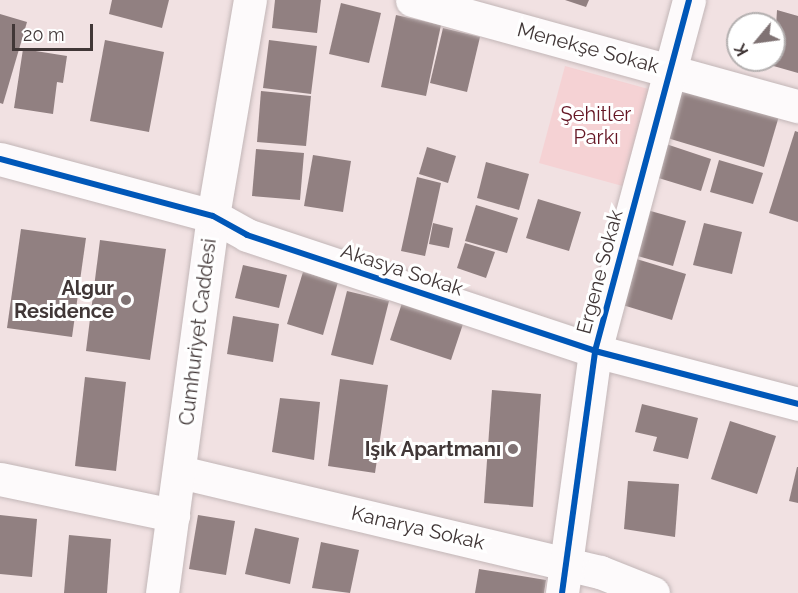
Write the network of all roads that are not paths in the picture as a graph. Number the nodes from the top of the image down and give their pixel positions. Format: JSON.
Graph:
{"nodes":[{"id":1,"x":250,"y":0,"type":"edge"},
{"id":2,"x":412,"y":0,"type":"edge"},
{"id":3,"x":689,"y":0,"type":"edge"},
{"id":4,"x":672,"y":70,"type":"junction"},
{"id":5,"x":798,"y":106,"type":"edge"},
{"id":6,"x":0,"y":159,"type":"edge"},
{"id":7,"x":213,"y":216,"type":"junction"},
{"id":8,"x":595,"y":351,"type":"junction"},
{"id":9,"x":798,"y":404,"type":"edge"},
{"id":10,"x":180,"y":472,"type":"junction"},
{"id":11,"x":0,"y":479,"type":"edge"},
{"id":12,"x":173,"y":515,"type":"junction"},
{"id":13,"x":563,"y":578,"type":"edge"},
{"id":14,"x":162,"y":593,"type":"edge"},
{"id":15,"x":653,"y":593,"type":"edge"}],
"edges":[{"from":1,"to":7,"type":"street","name":"Cumhuriyet Caddesi"},
{"from":2,"to":4,"type":"street","name":"Menekşe Sokak"},
{"from":3,"to":4,"type":"street","name":"Ergene Sokak"},
{"from":4,"to":5,"type":"street","name":"Menekşe Sokak"},
{"from":4,"to":8,"type":"street","name":"Ergene Sokak"},
{"from":6,"to":7,"type":"street","name":"Akasya Sokak"},
{"from":7,"to":8,"type":"street","name":"Akasya Sokak"},
{"from":7,"to":10,"type":"street","name":"Cumhuriyet Caddesi"},
{"from":8,"to":9,"type":"street","name":"Akasya Sokak"},
{"from":8,"to":13,"type":"street","name":"Ergene Sokak"},
{"from":10,"to":12,"type":"street","name":"Cumhuriyet Caddesi"},
{"from":10,"to":13,"type":"street","name":"Kanarya Sokak"},
{"from":11,"to":12,"type":"street"},
{"from":12,"to":14,"type":"street","name":"Cumhuriyet Caddesi"},
{"from":13,"to":15,"type":"street","name":"Kanarya Sokak"}]}
